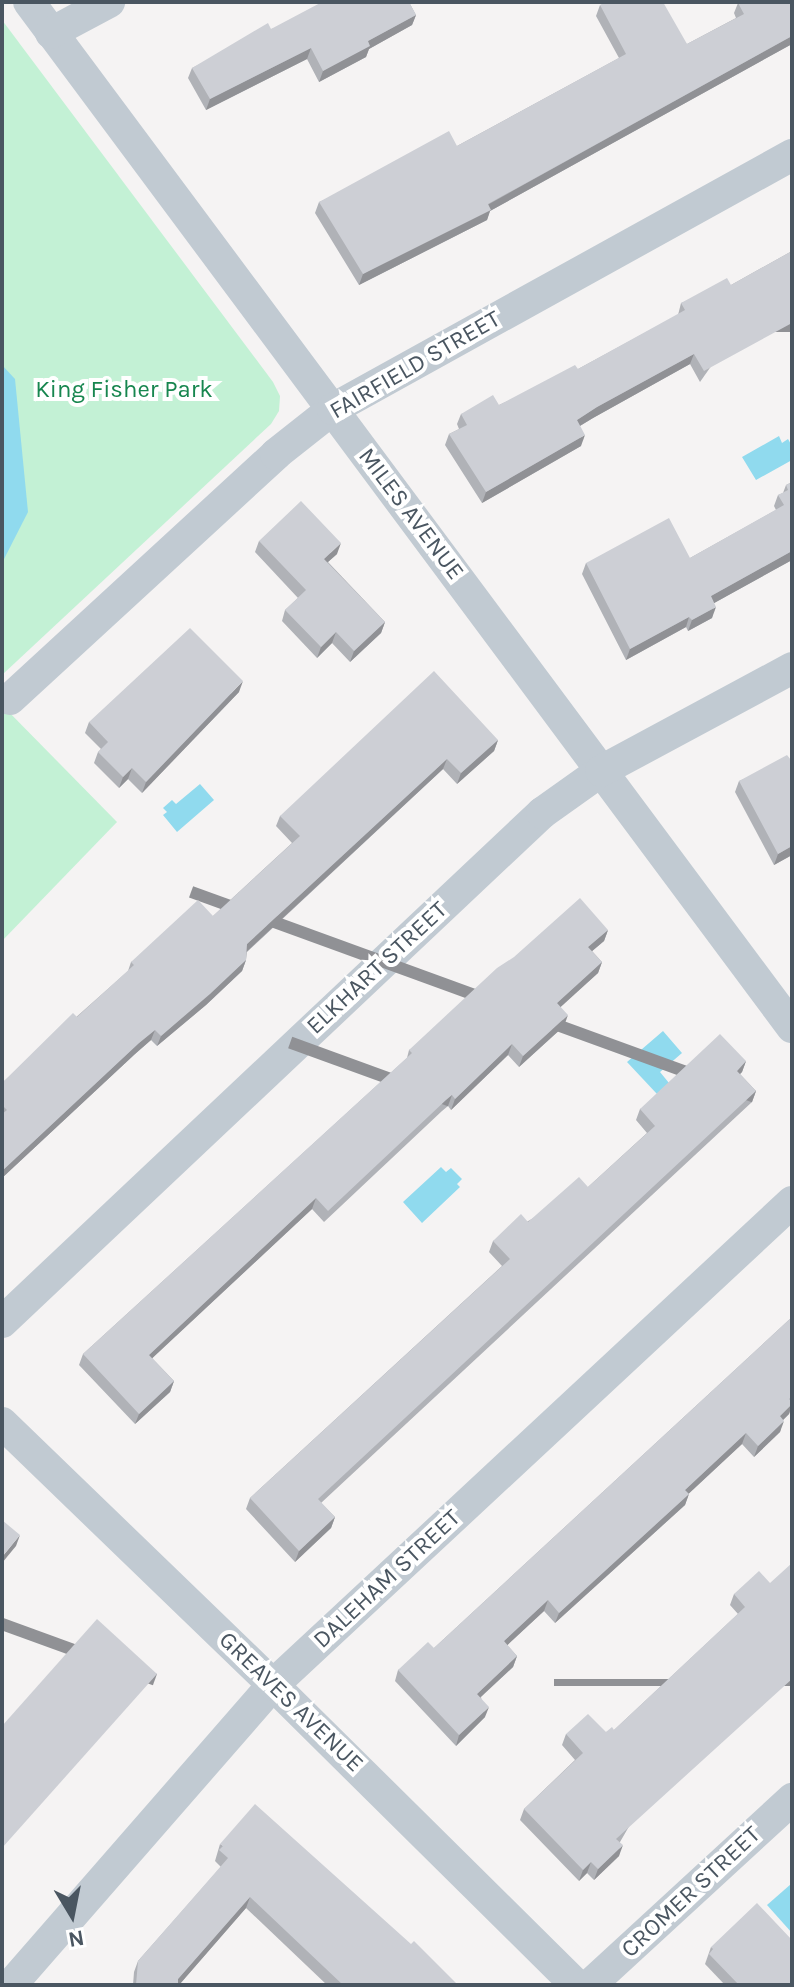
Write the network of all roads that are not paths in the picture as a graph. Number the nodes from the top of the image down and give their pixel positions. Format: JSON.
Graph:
{"nodes":[{"id":1,"x":29,"y":2,"type":"edge"},
{"id":2,"x":109,"y":2,"type":"edge"},
{"id":3,"x":51,"y":33,"type":"junction"},
{"id":4,"x":792,"y":155,"type":"edge"},
{"id":5,"x":333,"y":409,"type":"junction"},
{"id":6,"x":792,"y":668,"type":"edge"},
{"id":7,"x":10,"y":699,"type":"dead end"},
{"id":8,"x":601,"y":771,"type":"junction"},
{"id":9,"x":792,"y":1027,"type":"edge"},
{"id":10,"x":792,"y":1202,"type":"edge"},
{"id":11,"x":2,"y":1322,"type":"edge"},
{"id":12,"x":2,"y":1423,"type":"edge"},
{"id":13,"x":273,"y":1685,"type":"junction"},
{"id":14,"x":792,"y":1799,"type":"edge"},
{"id":15,"x":11,"y":1985,"type":"edge"},
{"id":16,"x":576,"y":1985,"type":"edge"},
{"id":17,"x":590,"y":1985,"type":"edge"}],
"edges":[{"from":1,"to":3,"type":"street","name":"MILES AVENUE"},
{"from":2,"to":3,"type":"street"},
{"from":3,"to":5,"type":"street","name":"MILES AVENUE"},
{"from":4,"to":5,"type":"street","name":"FAIRFIELD STREET"},
{"from":5,"to":7,"type":"street","name":"FAIRFIELD STREET"},
{"from":5,"to":8,"type":"street","name":"MILES AVENUE"},
{"from":6,"to":8,"type":"street","name":"ELKHART STREET"},
{"from":8,"to":9,"type":"street","name":"MILES AVENUE"},
{"from":8,"to":11,"type":"street","name":"ELKHART STREET"},
{"from":10,"to":13,"type":"street","name":"DALEHAM STREET"},
{"from":12,"to":13,"type":"street","name":"GREAVES AVENUE"},
{"from":13,"to":15,"type":"street","name":"DALEHAM STREET"},
{"from":13,"to":16,"type":"street","name":"GREAVES AVENUE"},
{"from":14,"to":17,"type":"street","name":"CROMER STREET"}]}
